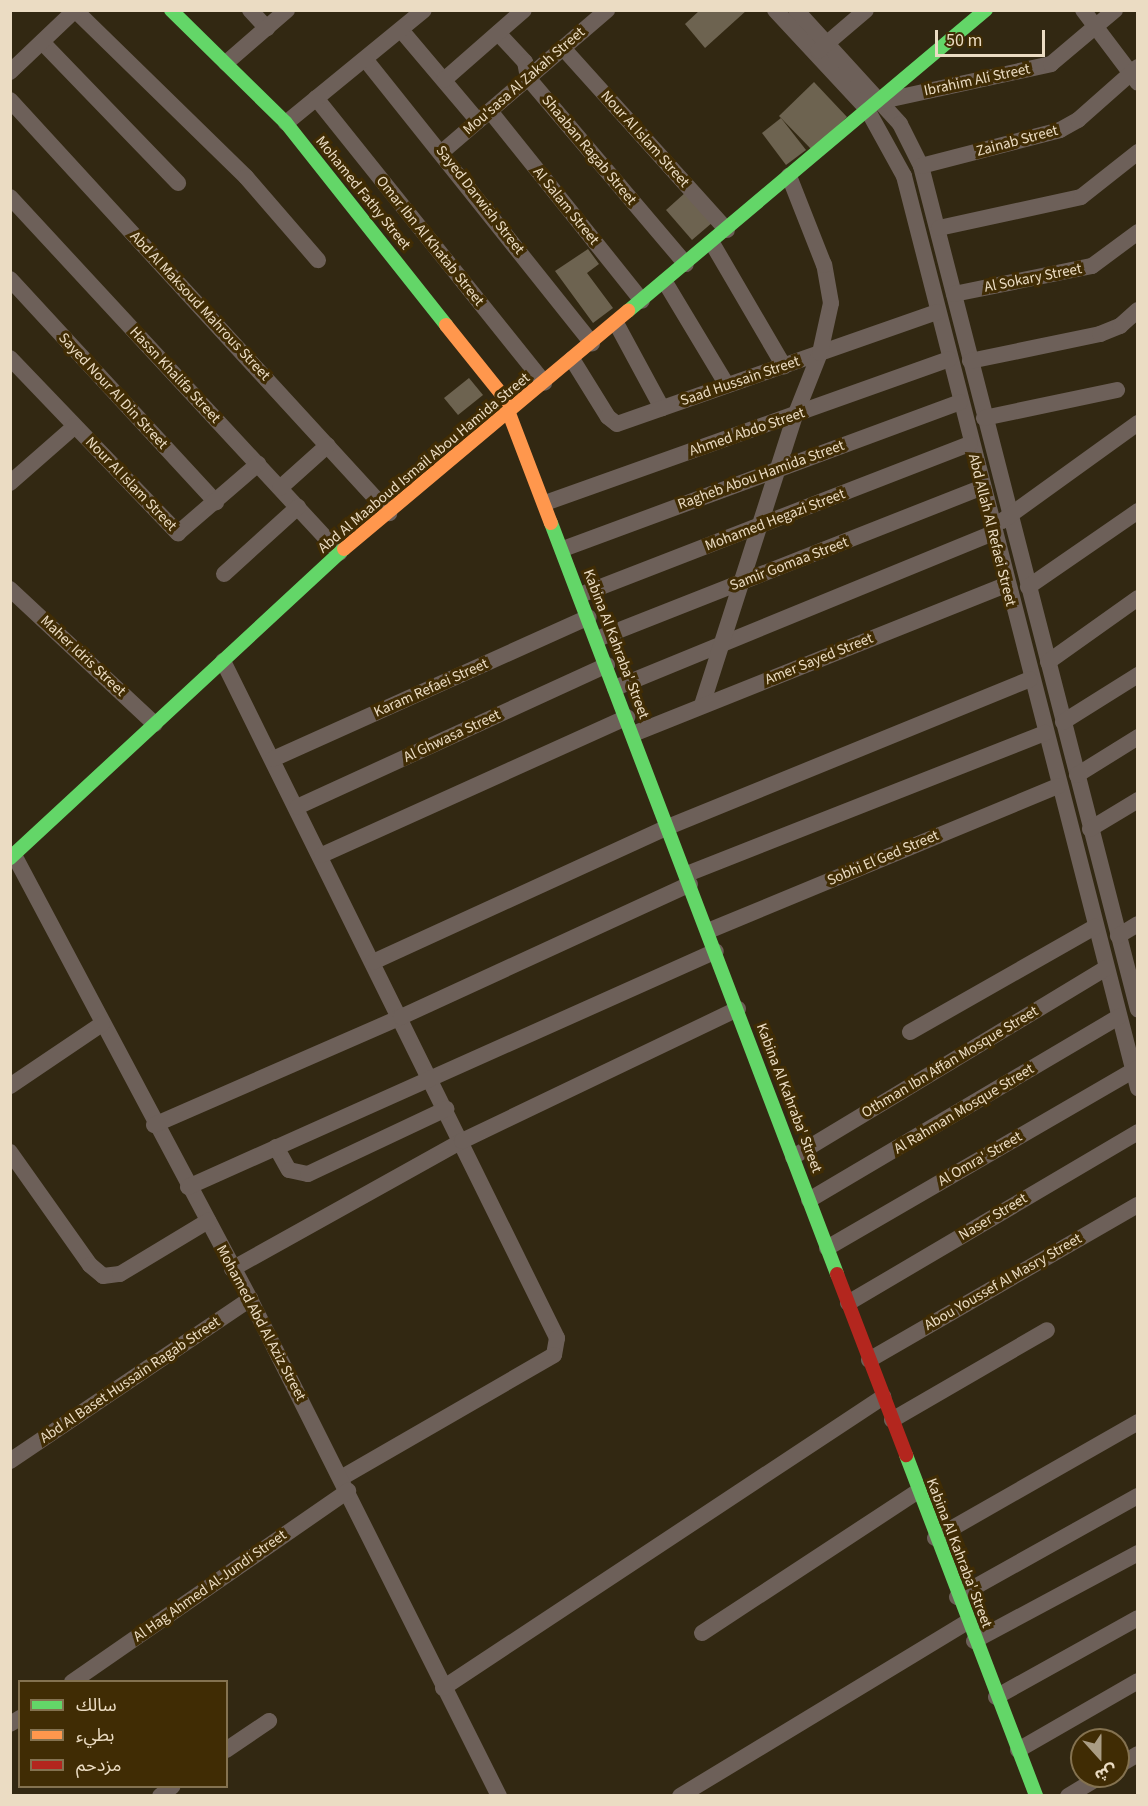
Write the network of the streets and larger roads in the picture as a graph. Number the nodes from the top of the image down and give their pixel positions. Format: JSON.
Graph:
{"nodes":[{"id":1,"x":171,"y":10,"type":"edge"},
{"id":2,"x":250,"y":10,"type":"edge"},
{"id":3,"x":287,"y":10,"type":"edge"},
{"id":4,"x":424,"y":10,"type":"edge"},
{"id":5,"x":524,"y":10,"type":"edge"},
{"id":6,"x":607,"y":10,"type":"edge"},
{"id":7,"x":775,"y":10,"type":"edge"},
{"id":8,"x":796,"y":10,"type":"edge"},
{"id":9,"x":866,"y":10,"type":"edge"},
{"id":10,"x":986,"y":10,"type":"edge"},
{"id":11,"x":1083,"y":10,"type":"edge"},
{"id":12,"x":1115,"y":10,"type":"edge"},
{"id":13,"x":71,"y":12,"type":"edge"},
{"id":14,"x":1096,"y":27,"type":"junction"},
{"id":15,"x":267,"y":28,"type":"junction"},
{"id":16,"x":401,"y":30,"type":"junction"},
{"id":17,"x":498,"y":33,"type":"junction"},
{"id":18,"x":42,"y":42,"type":"junction"},
{"id":19,"x":563,"y":48,"type":"junction"},
{"id":20,"x":821,"y":49,"type":"junction"},
{"id":21,"x":365,"y":59,"type":"junction"},
{"id":22,"x":226,"y":63,"type":"junction"},
{"id":23,"x":10,"y":72,"type":"edge"},
{"id":24,"x":1135,"y":74,"type":"edge"},
{"id":25,"x":528,"y":78,"type":"junction"},
{"id":26,"x":444,"y":80,"type":"junction"},
{"id":27,"x":316,"y":99,"type":"junction"},
{"id":28,"x":10,"y":100,"type":"edge"},
{"id":29,"x":876,"y":103,"type":"junction"},
{"id":30,"x":484,"y":116,"type":"junction"},
{"id":31,"x":286,"y":123,"type":"junction"},
{"id":32,"x":442,"y":152,"type":"junction"},
{"id":33,"x":1137,"y":153,"type":"edge"},
{"id":34,"x":921,"y":166,"type":"junction"},
{"id":35,"x":789,"y":176,"type":"junction"},
{"id":36,"x":178,"y":183,"type":"dead end"},
{"id":37,"x":10,"y":197,"type":"edge"},
{"id":38,"x":939,"y":228,"type":"junction"},
{"id":39,"x":727,"y":230,"type":"junction"},
{"id":40,"x":1137,"y":232,"type":"edge"},
{"id":41,"x":712,"y":243,"type":"junction"},
{"id":42,"x":318,"y":260,"type":"dead end"},
{"id":43,"x":686,"y":264,"type":"junction"},
{"id":44,"x":10,"y":279,"type":"edge"},
{"id":45,"x":664,"y":282,"type":"junction"},
{"id":46,"x":954,"y":294,"type":"junction"},
{"id":47,"x":642,"y":301,"type":"junction"},
{"id":48,"x":1137,"y":311,"type":"edge"},
{"id":49,"x":937,"y":312,"type":"junction"},
{"id":50,"x":616,"y":323,"type":"junction"},
{"id":51,"x":592,"y":343,"type":"junction"},
{"id":52,"x":820,"y":353,"type":"junction"},
{"id":53,"x":11,"y":358,"type":"edge"},
{"id":54,"x":572,"y":359,"type":"junction"},
{"id":55,"x":949,"y":359,"type":"junction"},
{"id":56,"x":970,"y":361,"type":"junction"},
{"id":57,"x":784,"y":366,"type":"junction"},
{"id":58,"x":544,"y":383,"type":"junction"},
{"id":59,"x":728,"y":385,"type":"junction"},
{"id":60,"x":1117,"y":390,"type":"dead end"},
{"id":61,"x":960,"y":402,"type":"junction"},
{"id":62,"x":662,"y":408,"type":"junction"},
{"id":63,"x":510,"y":413,"type":"junction"},
{"id":64,"x":795,"y":416,"type":"junction"},
{"id":65,"x":984,"y":418,"type":"junction"},
{"id":66,"x":1137,"y":423,"type":"edge"},
{"id":67,"x":75,"y":426,"type":"junction"},
{"id":68,"x":970,"y":444,"type":"junction"},
{"id":69,"x":328,"y":445,"type":"junction"},
{"id":70,"x":258,"y":464,"type":"junction"},
{"id":71,"x":778,"y":467,"type":"junction"},
{"id":72,"x":10,"y":483,"type":"edge"},
{"id":73,"x":981,"y":488,"type":"junction"},
{"id":74,"x":280,"y":489,"type":"junction"},
{"id":75,"x":216,"y":502,"type":"junction"},
{"id":76,"x":545,"y":503,"type":"junction"},
{"id":77,"x":298,"y":507,"type":"junction"},
{"id":78,"x":1137,"y":511,"type":"edge"},
{"id":79,"x":390,"y":513,"type":"junction"},
{"id":80,"x":1010,"y":515,"type":"junction"},
{"id":81,"x":759,"y":527,"type":"junction"},
{"id":82,"x":992,"y":530,"type":"junction"},
{"id":83,"x":563,"y":549,"type":"junction"},
{"id":84,"x":340,"y":553,"type":"junction"},
{"id":85,"x":224,"y":574,"type":"dead end"},
{"id":86,"x":742,"y":582,"type":"junction"},
{"id":87,"x":1006,"y":585,"type":"junction"},
{"id":88,"x":1028,"y":587,"type":"junction"},
{"id":89,"x":10,"y":589,"type":"edge"},
{"id":90,"x":580,"y":595,"type":"junction"},
{"id":91,"x":1137,"y":598,"type":"edge"},
{"id":92,"x":589,"y":617,"type":"junction"},
{"id":93,"x":597,"y":639,"type":"junction"},
{"id":94,"x":722,"y":644,"type":"junction"},
{"id":95,"x":223,"y":661,"type":"junction"},
{"id":96,"x":1048,"y":662,"type":"junction"},
{"id":97,"x":607,"y":665,"type":"junction"},
{"id":98,"x":1137,"y":675,"type":"edge"},
{"id":99,"x":1030,"y":679,"type":"junction"},
{"id":100,"x":615,"y":688,"type":"junction"},
{"id":101,"x":702,"y":705,"type":"junction"},
{"id":102,"x":627,"y":717,"type":"junction"},
{"id":103,"x":1063,"y":722,"type":"junction"},
{"id":104,"x":155,"y":724,"type":"junction"},
{"id":105,"x":1045,"y":732,"type":"junction"},
{"id":106,"x":633,"y":734,"type":"junction"},
{"id":107,"x":1137,"y":737,"type":"edge"},
{"id":108,"x":273,"y":759,"type":"junction"},
{"id":109,"x":1077,"y":775,"type":"junction"},
{"id":110,"x":1058,"y":786,"type":"junction"},
{"id":111,"x":1137,"y":800,"type":"edge"},
{"id":112,"x":297,"y":807,"type":"junction"},
{"id":113,"x":668,"y":827,"type":"junction"},
{"id":114,"x":1090,"y":829,"type":"junction"},
{"id":115,"x":322,"y":855,"type":"junction"},
{"id":116,"x":12,"y":857,"type":"edge"},
{"id":117,"x":688,"y":879,"type":"junction"},
{"id":118,"x":1137,"y":924,"type":"edge"},
{"id":119,"x":1095,"y":927,"type":"junction"},
{"id":120,"x":708,"y":931,"type":"junction"},
{"id":121,"x":1118,"y":936,"type":"junction"},
{"id":122,"x":716,"y":951,"type":"junction"},
{"id":123,"x":374,"y":962,"type":"junction"},
{"id":124,"x":1106,"y":968,"type":"junction"},
{"id":125,"x":1135,"y":992,"type":"edge"},
{"id":126,"x":738,"y":1009,"type":"junction"},
{"id":127,"x":1137,"y":1010,"type":"edge"},
{"id":128,"x":401,"y":1017,"type":"junction"},
{"id":129,"x":1119,"y":1017,"type":"junction"},
{"id":130,"x":102,"y":1024,"type":"junction"},
{"id":131,"x":910,"y":1032,"type":"dead end"},
{"id":132,"x":1135,"y":1069,"type":"edge"},
{"id":133,"x":430,"y":1076,"type":"junction"},
{"id":134,"x":10,"y":1086,"type":"edge"},
{"id":135,"x":1137,"y":1088,"type":"edge"},
{"id":136,"x":446,"y":1109,"type":"junction"},
{"id":137,"x":154,"y":1125,"type":"junction"},
{"id":138,"x":1137,"y":1132,"type":"edge"},
{"id":139,"x":462,"y":1141,"type":"junction"},
{"id":140,"x":276,"y":1147,"type":"junction"},
{"id":141,"x":10,"y":1152,"type":"edge"},
{"id":142,"x":793,"y":1157,"type":"junction"},
{"id":143,"x":188,"y":1186,"type":"junction"},
{"id":144,"x":810,"y":1200,"type":"junction"},
{"id":145,"x":1137,"y":1205,"type":"edge"},
{"id":146,"x":208,"y":1221,"type":"junction"},
{"id":147,"x":827,"y":1248,"type":"junction"},
{"id":148,"x":232,"y":1269,"type":"junction"},
{"id":149,"x":250,"y":1299,"type":"junction"},
{"id":150,"x":848,"y":1303,"type":"junction"},
{"id":151,"x":1047,"y":1330,"type":"dead end"},
{"id":152,"x":869,"y":1360,"type":"junction"},
{"id":153,"x":883,"y":1397,"type":"junction"},
{"id":154,"x":891,"y":1420,"type":"junction"},
{"id":155,"x":1137,"y":1422,"type":"edge"},
{"id":156,"x":10,"y":1461,"type":"edge"},
{"id":157,"x":344,"y":1484,"type":"junction"},
{"id":158,"x":918,"y":1491,"type":"junction"},
{"id":159,"x":1137,"y":1496,"type":"edge"},
{"id":160,"x":935,"y":1538,"type":"junction"},
{"id":161,"x":1137,"y":1552,"type":"edge"},
{"id":162,"x":957,"y":1597,"type":"junction"},
{"id":163,"x":1137,"y":1618,"type":"edge"},
{"id":164,"x":967,"y":1622,"type":"junction"},
{"id":165,"x":702,"y":1633,"type":"dead end"},
{"id":166,"x":974,"y":1641,"type":"junction"},
{"id":167,"x":75,"y":1680,"type":"edge"},
{"id":168,"x":1137,"y":1681,"type":"edge"},
{"id":169,"x":443,"y":1688,"type":"junction"},
{"id":170,"x":996,"y":1697,"type":"junction"},
{"id":171,"x":270,"y":1721,"type":"dead end"},
{"id":172,"x":228,"y":1749,"type":"edge"},
{"id":173,"x":1018,"y":1750,"type":"junction"},
{"id":174,"x":1081,"y":1788,"type":"edge"},
{"id":175,"x":1036,"y":1795,"type":"edge"},
{"id":176,"x":498,"y":1796,"type":"edge"},
{"id":177,"x":680,"y":1796,"type":"edge"},
{"id":178,"x":1068,"y":1796,"type":"edge"}],
"edges":[{"from":1,"to":22,"type":"street","name":"Mohamed Fathy Street"},
{"from":2,"to":15,"type":"street"},
{"from":3,"to":15,"type":"street"},
{"from":4,"to":16,"type":"street"},
{"from":5,"to":17,"type":"street"},
{"from":6,"to":19,"type":"street","name":"Mou'sasa Al Zakah Street"},
{"from":7,"to":20,"type":"street","name":"Abd Allah Al Refaei Street"},
{"from":8,"to":20,"type":"street","name":"Abd Allah Al Refaei Street"},
{"from":9,"to":20,"type":"street"},
{"from":10,"to":29,"type":"street","name":"Abd Al Maaboud Ismail Abou Hamida Street"},
{"from":11,"to":14,"type":"street"},
{"from":12,"to":14,"type":"street","name":"Ibrahim Ali Street"},
{"from":13,"to":18,"type":"street"},
{"from":13,"to":42,"type":"street"},
{"from":14,"to":24,"type":"street"},
{"from":14,"to":29,"type":"street","name":"Ibrahim Ali Street"},
{"from":15,"to":22,"type":"street"},
{"from":16,"to":21,"type":"street"},
{"from":16,"to":26,"type":"street"},
{"from":17,"to":25,"type":"street","name":"Shaaban Ragab Street"},
{"from":17,"to":26,"type":"street"},
{"from":18,"to":23,"type":"street"},
{"from":18,"to":36,"type":"street"},
{"from":19,"to":25,"type":"street","name":"Mou'sasa Al Zakah Street"},
{"from":19,"to":39,"type":"street","name":"Nour Al Islam Street"},
{"from":20,"to":29,"type":"street","name":"Abd Allah Al Refaei Street"},
{"from":21,"to":27,"type":"street"},
{"from":21,"to":32,"type":"street","name":"Sayed Darwish Street"},
{"from":22,"to":31,"type":"street","name":"Mohamed Fathy Street"},
{"from":24,"to":34,"type":"street","name":"Zainab Street"},
{"from":25,"to":30,"type":"street","name":"Mou'sasa Al Zakah Street"},
{"from":25,"to":43,"type":"street","name":"Shaaban Ragab Street"},
{"from":26,"to":30,"type":"street"},
{"from":27,"to":31,"type":"street"},
{"from":27,"to":58,"type":"street","name":"Omar Ibn Al Khatab Street"},
{"from":28,"to":69,"type":"street","name":"Abd Al Maksoud Mahrous Street"},
{"from":29,"to":34,"type":"street","name":"Abd Allah Al Refaei Street"},
{"from":29,"to":35,"type":"street","name":"Abd Al Maaboud Ismail Abou Hamida Street"},
{"from":29,"to":49,"type":"street","name":"Abd Allah Al Refaei Street"},
{"from":30,"to":32,"type":"street","name":"Mou'sasa Al Zakah Street"},
{"from":30,"to":47,"type":"street","name":"Al Salam Street"},
{"from":31,"to":63,"type":"street","name":"Mohamed Fathy Street"},
{"from":32,"to":51,"type":"street","name":"Sayed Darwish Street"},
{"from":33,"to":38,"type":"street"},
{"from":34,"to":38,"type":"street","name":"Abd Allah Al Refaei Street"},
{"from":35,"to":39,"type":"street","name":"Abd Al Maaboud Ismail Abou Hamida Street"},
{"from":35,"to":52,"type":"street"},
{"from":37,"to":70,"type":"street","name":"Hassn Khalifa Street"},
{"from":38,"to":46,"type":"street","name":"Abd Allah Al Refaei Street"},
{"from":39,"to":41,"type":"street","name":"Abd Al Maaboud Ismail Abou Hamida Street"},
{"from":40,"to":46,"type":"street","name":"Al Sokary Street"},
{"from":41,"to":43,"type":"street","name":"Abd Al Maaboud Ismail Abou Hamida Street"},
{"from":41,"to":57,"type":"street"},
{"from":43,"to":45,"type":"street","name":"Abd Al Maaboud Ismail Abou Hamida Street"},
{"from":44,"to":75,"type":"street","name":"Sayed Nour Al Din Street"},
{"from":45,"to":47,"type":"street","name":"Abd Al Maaboud Ismail Abou Hamida Street"},
{"from":45,"to":59,"type":"street"},
{"from":46,"to":56,"type":"street","name":"Abd Allah Al Refaei Street"},
{"from":47,"to":50,"type":"street","name":"Abd Al Maaboud Ismail Abou Hamida Street"},
{"from":48,"to":56,"type":"street"},
{"from":49,"to":52,"type":"street","name":"Saad Hussain Street"},
{"from":49,"to":55,"type":"street","name":"Abd Allah Al Refaei Street"},
{"from":50,"to":51,"type":"street","name":"Abd Al Maaboud Ismail Abou Hamida Street"},
{"from":50,"to":62,"type":"street"},
{"from":51,"to":54,"type":"street","name":"Abd Al Maaboud Ismail Abou Hamida Street"},
{"from":52,"to":57,"type":"street","name":"Saad Hussain Street"},
{"from":52,"to":64,"type":"street"},
{"from":53,"to":67,"type":"street","name":"Nour Al Islam Street"},
{"from":54,"to":58,"type":"street","name":"Abd Al Maaboud Ismail Abou Hamida Street"},
{"from":54,"to":62,"type":"street","name":"Saad Hussain Street"},
{"from":55,"to":61,"type":"street","name":"Abd Allah Al Refaei Street"},
{"from":55,"to":64,"type":"street","name":"Ahmed Abdo Street"},
{"from":56,"to":65,"type":"street","name":"Abd Allah Al Refaei Street"},
{"from":57,"to":59,"type":"street","name":"Saad Hussain Street"},
{"from":58,"to":63,"type":"street","name":"Abd Al Maaboud Ismail Abou Hamida Street"},
{"from":59,"to":62,"type":"street","name":"Saad Hussain Street"},
{"from":60,"to":65,"type":"street"},
{"from":61,"to":68,"type":"street","name":"Abd Allah Al Refaei Street"},
{"from":61,"to":71,"type":"street","name":"Ragheb Abou Hamida Street"},
{"from":63,"to":76,"type":"street","name":"Kabina Al Kahraba' Street"},
{"from":63,"to":79,"type":"street","name":"Abd Al Maaboud Ismail Abou Hamida Street"},
{"from":64,"to":71,"type":"street"},
{"from":64,"to":76,"type":"street","name":"Ahmed Abdo Street"},
{"from":65,"to":80,"type":"street","name":"Abd Allah Al Refaei Street"},
{"from":66,"to":80,"type":"street"},
{"from":67,"to":72,"type":"street"},
{"from":67,"to":75,"type":"street","name":"Nour Al Islam Street"},
{"from":68,"to":73,"type":"street","name":"Abd Allah Al Refaei Street"},
{"from":68,"to":81,"type":"street","name":"Mohamed Hegazi Street"},
{"from":69,"to":74,"type":"street"},
{"from":69,"to":79,"type":"street","name":"Abd Al Maksoud Mahrous Street"},
{"from":70,"to":74,"type":"street","name":"Hassn Khalifa Street"},
{"from":70,"to":75,"type":"street","name":"Nour Al Islam Street"},
{"from":71,"to":81,"type":"street"},
{"from":71,"to":83,"type":"street","name":"Ragheb Abou Hamida Street"},
{"from":73,"to":82,"type":"street","name":"Abd Allah Al Refaei Street"},
{"from":73,"to":86,"type":"street","name":"Samir Gomaa Street"},
{"from":74,"to":77,"type":"street","name":"Hassn Khalifa Street"},
{"from":76,"to":83,"type":"street","name":"Kabina Al Kahraba' Street"},
{"from":77,"to":84,"type":"street","name":"Hassn Khalifa Street"},
{"from":77,"to":85,"type":"street"},
{"from":78,"to":88,"type":"street"},
{"from":79,"to":84,"type":"street","name":"Abd Al Maaboud Ismail Abou Hamida Street"},
{"from":80,"to":82,"type":"street"},
{"from":80,"to":88,"type":"street","name":"Abd Allah Al Refaei Street"},
{"from":81,"to":86,"type":"street"},
{"from":81,"to":90,"type":"street","name":"Mohamed Hegazi Street"},
{"from":82,"to":87,"type":"street","name":"Abd Allah Al Refaei Street"},
{"from":82,"to":94,"type":"street"},
{"from":83,"to":90,"type":"street","name":"Kabina Al Kahraba' Street"},
{"from":84,"to":95,"type":"street","name":"Abd Al Maaboud Ismail Abou Hamida Street"},
{"from":86,"to":93,"type":"street","name":"Samir Gomaa Street"},
{"from":86,"to":94,"type":"street"},
{"from":87,"to":99,"type":"street","name":"Abd Allah Al Refaei Street"},
{"from":87,"to":101,"type":"street","name":"Amer Sayed Street"},
{"from":88,"to":96,"type":"street","name":"Abd Allah Al Refaei Street"},
{"from":89,"to":104,"type":"street","name":"Maher Idris Street"},
{"from":90,"to":92,"type":"street","name":"Kabina Al Kahraba' Street"},
{"from":91,"to":96,"type":"street"},
{"from":92,"to":93,"type":"street","name":"Kabina Al Kahraba' Street"},
{"from":92,"to":108,"type":"street","name":"Karam Refaei Street"},
{"from":93,"to":97,"type":"street","name":"Kabina Al Kahraba' Street"},
{"from":94,"to":100,"type":"street"},
{"from":94,"to":101,"type":"street"},
{"from":95,"to":104,"type":"street","name":"Abd Al Maaboud Ismail Abou Hamida Street"},
{"from":95,"to":108,"type":"street"},
{"from":96,"to":103,"type":"street","name":"Abd Allah Al Refaei Street"},
{"from":97,"to":100,"type":"street","name":"Kabina Al Kahraba' Street"},
{"from":97,"to":112,"type":"street","name":"Al Ghwasa Street"},
{"from":98,"to":103,"type":"street"},
{"from":99,"to":105,"type":"street","name":"Abd Allah Al Refaei Street"},
{"from":99,"to":113,"type":"street"},
{"from":100,"to":102,"type":"street","name":"Kabina Al Kahraba' Street"},
{"from":101,"to":106,"type":"street","name":"Amer Sayed Street"},
{"from":102,"to":106,"type":"street","name":"Kabina Al Kahraba' Street"},
{"from":102,"to":115,"type":"street"},
{"from":103,"to":109,"type":"street","name":"Abd Allah Al Refaei Street"},
{"from":104,"to":116,"type":"street","name":"Abd Al Maaboud Ismail Abou Hamida Street"},
{"from":105,"to":110,"type":"street","name":"Abd Allah Al Refaei Street"},
{"from":105,"to":117,"type":"street"},
{"from":106,"to":113,"type":"street","name":"Kabina Al Kahraba' Street"},
{"from":107,"to":109,"type":"street"},
{"from":108,"to":112,"type":"street"},
{"from":109,"to":114,"type":"street","name":"Abd Allah Al Refaei Street"},
{"from":110,"to":119,"type":"street","name":"Abd Allah Al Refaei Street"},
{"from":110,"to":120,"type":"street","name":"Sobhi El Ged Street"},
{"from":111,"to":114,"type":"street"},
{"from":112,"to":115,"type":"street"},
{"from":113,"to":117,"type":"street","name":"Kabina Al Kahraba' Street"},
{"from":113,"to":123,"type":"street"},
{"from":114,"to":121,"type":"street","name":"Abd Allah Al Refaei Street"},
{"from":115,"to":123,"type":"street"},
{"from":116,"to":130,"type":"street","name":"Mohamed Abd Al Aziz Street"},
{"from":117,"to":120,"type":"street","name":"Kabina Al Kahraba' Street"},
{"from":117,"to":128,"type":"street"},
{"from":118,"to":121,"type":"street"},
{"from":119,"to":124,"type":"street","name":"Abd Allah Al Refaei Street"},
{"from":119,"to":131,"type":"street"},
{"from":120,"to":122,"type":"street","name":"Kabina Al Kahraba' Street"},
{"from":121,"to":125,"type":"street","name":"Abd Allah Al Refaei Street"},
{"from":122,"to":126,"type":"street","name":"Kabina Al Kahraba' Street"},
{"from":122,"to":133,"type":"street"},
{"from":123,"to":128,"type":"street"},
{"from":124,"to":129,"type":"street","name":"Abd Allah Al Refaei Street"},
{"from":124,"to":142,"type":"street","name":"Othman Ibn Affan Mosque Street"},
{"from":125,"to":127,"type":"street","name":"Abd Allah Al Refaei Street"},
{"from":126,"to":139,"type":"street"},
{"from":126,"to":142,"type":"street","name":"Kabina Al Kahraba' Street"},
{"from":128,"to":133,"type":"street"},
{"from":128,"to":137,"type":"street"},
{"from":129,"to":132,"type":"street","name":"Abd Allah Al Refaei Street"},
{"from":129,"to":144,"type":"street","name":"Al Rahman Mosque Street"},
{"from":130,"to":134,"type":"street"},
{"from":130,"to":137,"type":"street","name":"Mohamed Abd Al Aziz Street"},
{"from":132,"to":135,"type":"street","name":"Abd Allah Al Refaei Street"},
{"from":132,"to":147,"type":"street","name":"Al Omra' Street"},
{"from":133,"to":136,"type":"street"},
{"from":133,"to":140,"type":"street"},
{"from":136,"to":139,"type":"street"},
{"from":136,"to":140,"type":"street"},
{"from":137,"to":143,"type":"street","name":"Mohamed Abd Al Aziz Street"},
{"from":138,"to":150,"type":"street","name":"Naser Street"},
{"from":139,"to":148,"type":"street"},
{"from":139,"to":157,"type":"street","name":"Al Hag Ahmed Al-Jundi Street"},
{"from":140,"to":143,"type":"street"},
{"from":141,"to":146,"type":"street"},
{"from":142,"to":144,"type":"street","name":"Kabina Al Kahraba' Street"},
{"from":143,"to":146,"type":"street","name":"Mohamed Abd Al Aziz Street"},
{"from":144,"to":147,"type":"street","name":"Kabina Al Kahraba' Street"},
{"from":145,"to":152,"type":"street","name":"Abou Youssef Al Masry Street"},
{"from":146,"to":148,"type":"street","name":"Mohamed Abd Al Aziz Street"},
{"from":147,"to":150,"type":"street","name":"Kabina Al Kahraba' Street"},
{"from":148,"to":149,"type":"street","name":"Mohamed Abd Al Aziz Street"},
{"from":149,"to":156,"type":"street","name":"Abd Al Baset Hussain Ragab Street"},
{"from":149,"to":157,"type":"street","name":"Mohamed Abd Al Aziz Street"},
{"from":150,"to":152,"type":"street","name":"Kabina Al Kahraba' Street"},
{"from":151,"to":154,"type":"street"},
{"from":152,"to":153,"type":"street","name":"Kabina Al Kahraba' Street"},
{"from":153,"to":154,"type":"street","name":"Kabina Al Kahraba' Street"},
{"from":153,"to":169,"type":"street"},
{"from":154,"to":158,"type":"street","name":"Kabina Al Kahraba' Street"},
{"from":155,"to":160,"type":"street"},
{"from":157,"to":167,"type":"street","name":"Al Hag Ahmed Al-Jundi Street"},
{"from":157,"to":169,"type":"street","name":"Mohamed Abd Al Aziz Street"},
{"from":158,"to":160,"type":"street","name":"Kabina Al Kahraba' Street"},
{"from":158,"to":165,"type":"street"},
{"from":159,"to":162,"type":"street"},
{"from":160,"to":162,"type":"street","name":"Kabina Al Kahraba' Street"},
{"from":161,"to":166,"type":"street"},
{"from":162,"to":164,"type":"street","name":"Kabina Al Kahraba' Street"},
{"from":163,"to":170,"type":"street"},
{"from":164,"to":166,"type":"street","name":"Kabina Al Kahraba' Street"},
{"from":164,"to":177,"type":"street"},
{"from":166,"to":170,"type":"street","name":"Kabina Al Kahraba' Street"},
{"from":168,"to":173,"type":"street"},
{"from":169,"to":176,"type":"street","name":"Mohamed Abd Al Aziz Street"},
{"from":170,"to":173,"type":"street","name":"Kabina Al Kahraba' Street"},
{"from":171,"to":172,"type":"street"},
{"from":173,"to":175,"type":"street","name":"Kabina Al Kahraba' Street"},
{"from":174,"to":178,"type":"street"}]}
